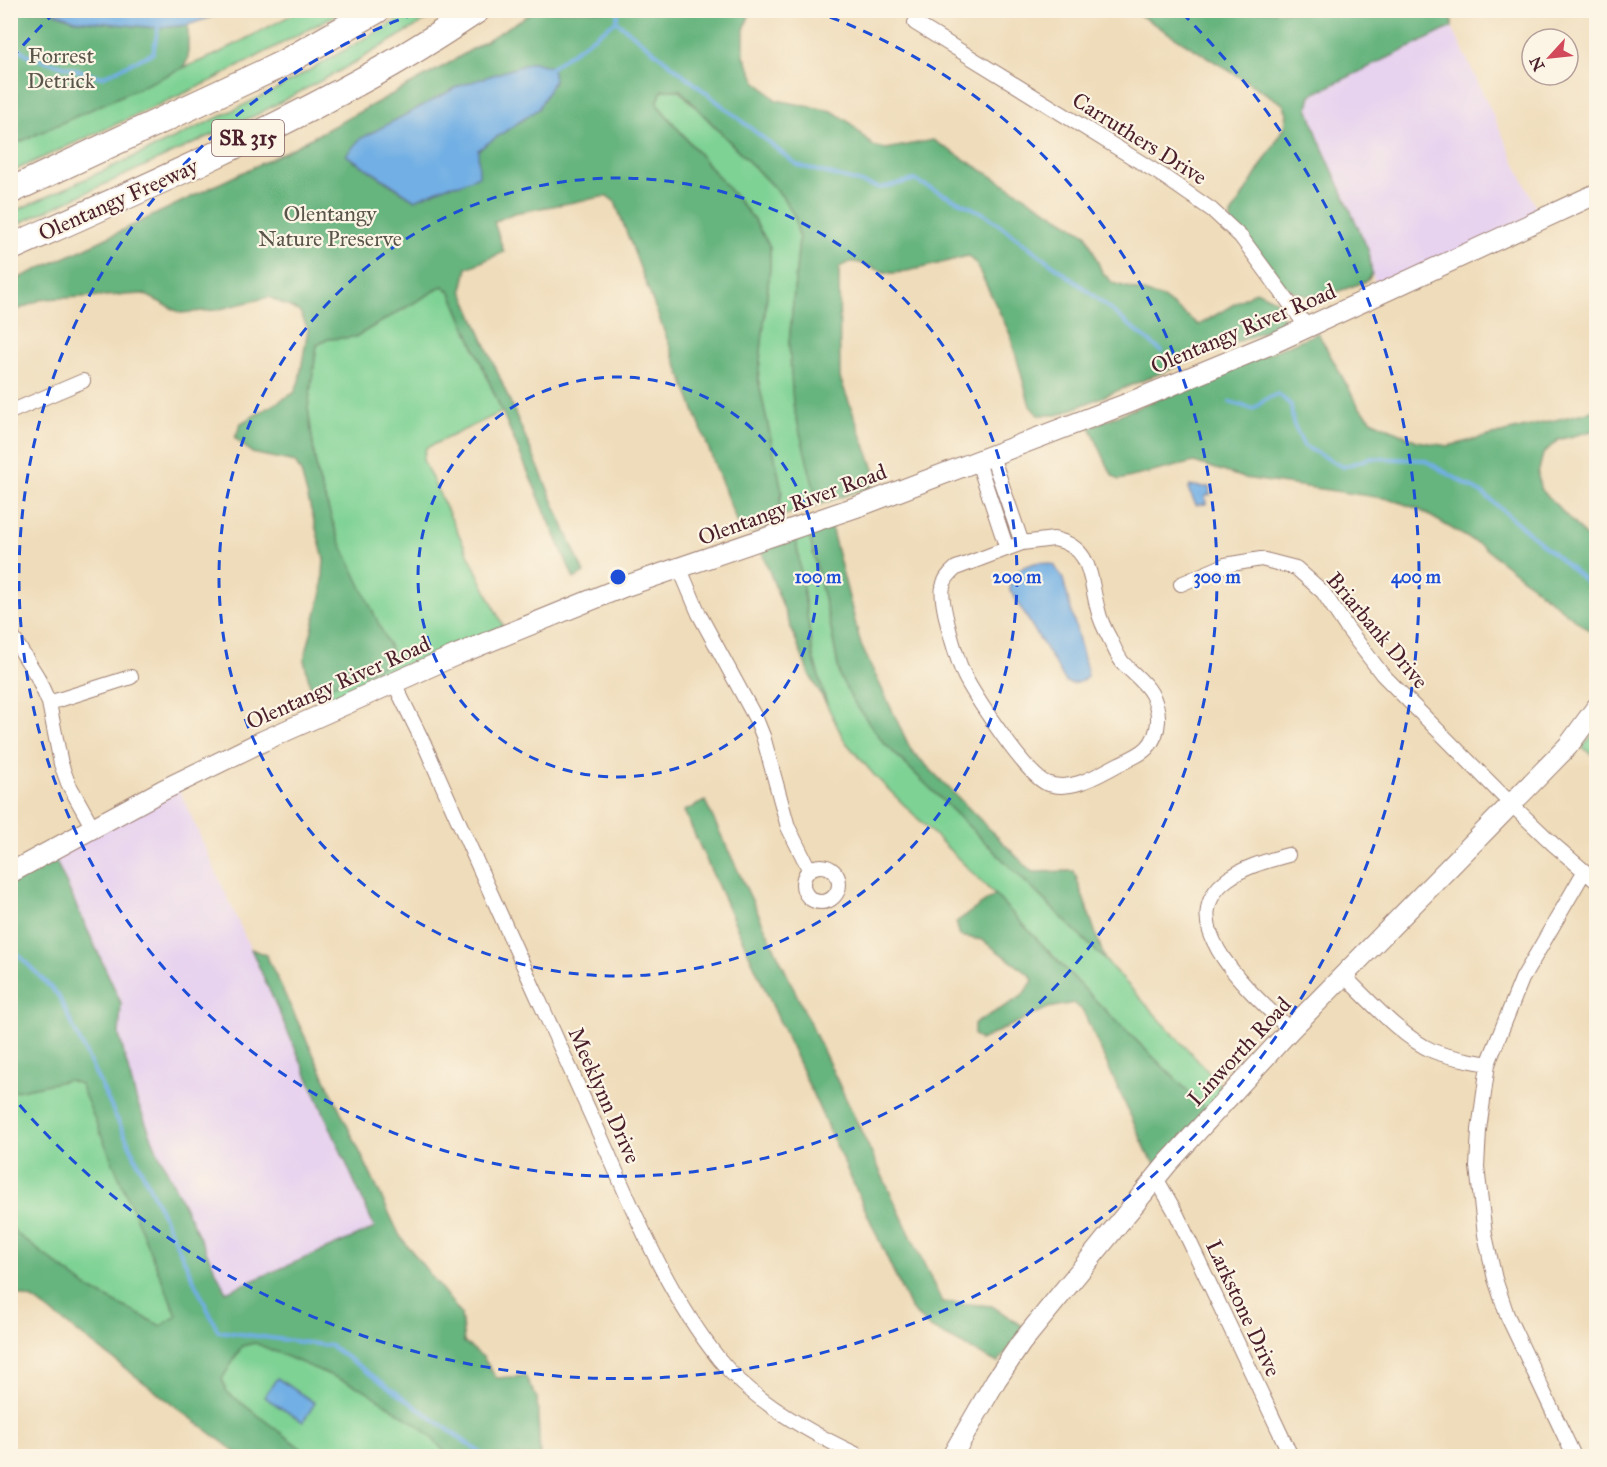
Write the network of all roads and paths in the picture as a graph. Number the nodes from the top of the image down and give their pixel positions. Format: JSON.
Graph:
{"nodes":[{"id":1,"x":377,"y":10,"type":"edge"},
{"id":2,"x":477,"y":10,"type":"edge"},
{"id":3,"x":915,"y":23,"type":"dead end"},
{"id":4,"x":10,"y":191,"type":"edge"},
{"id":5,"x":1596,"y":194,"type":"edge"},
{"id":6,"x":10,"y":248,"type":"edge"},
{"id":7,"x":1307,"y":327,"type":"junction"},
{"id":8,"x":83,"y":381,"type":"dead end"},
{"id":9,"x":10,"y":412,"type":"edge"},
{"id":10,"x":985,"y":459,"type":"junction"},
{"id":11,"x":1023,"y":543,"type":"junction"},
{"id":12,"x":1007,"y":549,"type":"junction"},
{"id":13,"x":680,"y":569,"type":"junction"},
{"id":14,"x":1181,"y":584,"type":"dead end"},
{"id":15,"x":10,"y":633,"type":"edge"},
{"id":16,"x":131,"y":677,"type":"dead end"},
{"id":17,"x":394,"y":683,"type":"junction"},
{"id":18,"x":49,"y":703,"type":"junction"},
{"id":19,"x":1596,"y":708,"type":"edge"},
{"id":20,"x":1512,"y":805,"type":"junction"},
{"id":21,"x":93,"y":828,"type":"junction"},
{"id":22,"x":1288,"y":855,"type":"dead end"},
{"id":23,"x":809,"y":869,"type":"dead end"},
{"id":24,"x":1584,"y":872,"type":"junction"},
{"id":25,"x":10,"y":873,"type":"edge"},
{"id":26,"x":1596,"y":881,"type":"edge"},
{"id":27,"x":1343,"y":975,"type":"junction"},
{"id":28,"x":1290,"y":1030,"type":"junction"},
{"id":29,"x":1488,"y":1064,"type":"junction"},
{"id":30,"x":1156,"y":1178,"type":"junction"},
{"id":31,"x":860,"y":1456,"type":"edge"},
{"id":32,"x":952,"y":1456,"type":"edge"},
{"id":33,"x":1291,"y":1456,"type":"edge"},
{"id":34,"x":1574,"y":1456,"type":"edge"}],
"edges":[{"from":1,"to":4,"type":"highway","number":"SR 315"},
{"from":2,"to":6,"type":"highway","name":"Olentangy Freeway","number":"SR 315"},
{"from":3,"to":7,"type":"street","name":"Carruthers Drive"},
{"from":5,"to":7,"type":"main road","name":"Olentangy River Road"},
{"from":7,"to":10,"type":"main road","name":"Olentangy River Road"},
{"from":8,"to":9,"type":"street"},
{"from":10,"to":11,"type":"street"},
{"from":10,"to":12,"type":"street"},
{"from":10,"to":13,"type":"main road","name":"Olentangy River Road"},
{"from":11,"to":12,"type":"street"},
{"from":11,"to":12,"type":"street"},
{"from":13,"to":17,"type":"main road","name":"Olentangy River Road"},
{"from":13,"to":23,"type":"street"},
{"from":14,"to":20,"type":"street","name":"Briarbank Drive"},
{"from":15,"to":18,"type":"street"},
{"from":16,"to":18,"type":"street"},
{"from":17,"to":21,"type":"main road","name":"Olentangy River Road"},
{"from":17,"to":31,"type":"street","name":"Meeklynn Drive"},
{"from":18,"to":21,"type":"street"},
{"from":19,"to":20,"type":"main road","name":"Linworth Road"},
{"from":20,"to":24,"type":"street","name":"Briarbank Drive"},
{"from":20,"to":27,"type":"main road","name":"Linworth Road"},
{"from":21,"to":25,"type":"main road","name":"Olentangy River Road"},
{"from":22,"to":28,"type":"street"},
{"from":24,"to":26,"type":"street","name":"Briarbank Drive"},
{"from":24,"to":29,"type":"street"},
{"from":27,"to":28,"type":"main road","name":"Linworth Road"},
{"from":27,"to":29,"type":"street"},
{"from":28,"to":30,"type":"main road","name":"Linworth Road"},
{"from":29,"to":34,"type":"street"},
{"from":30,"to":32,"type":"main road","name":"Linworth Road"},
{"from":30,"to":33,"type":"street","name":"Larkstone Drive"}]}
